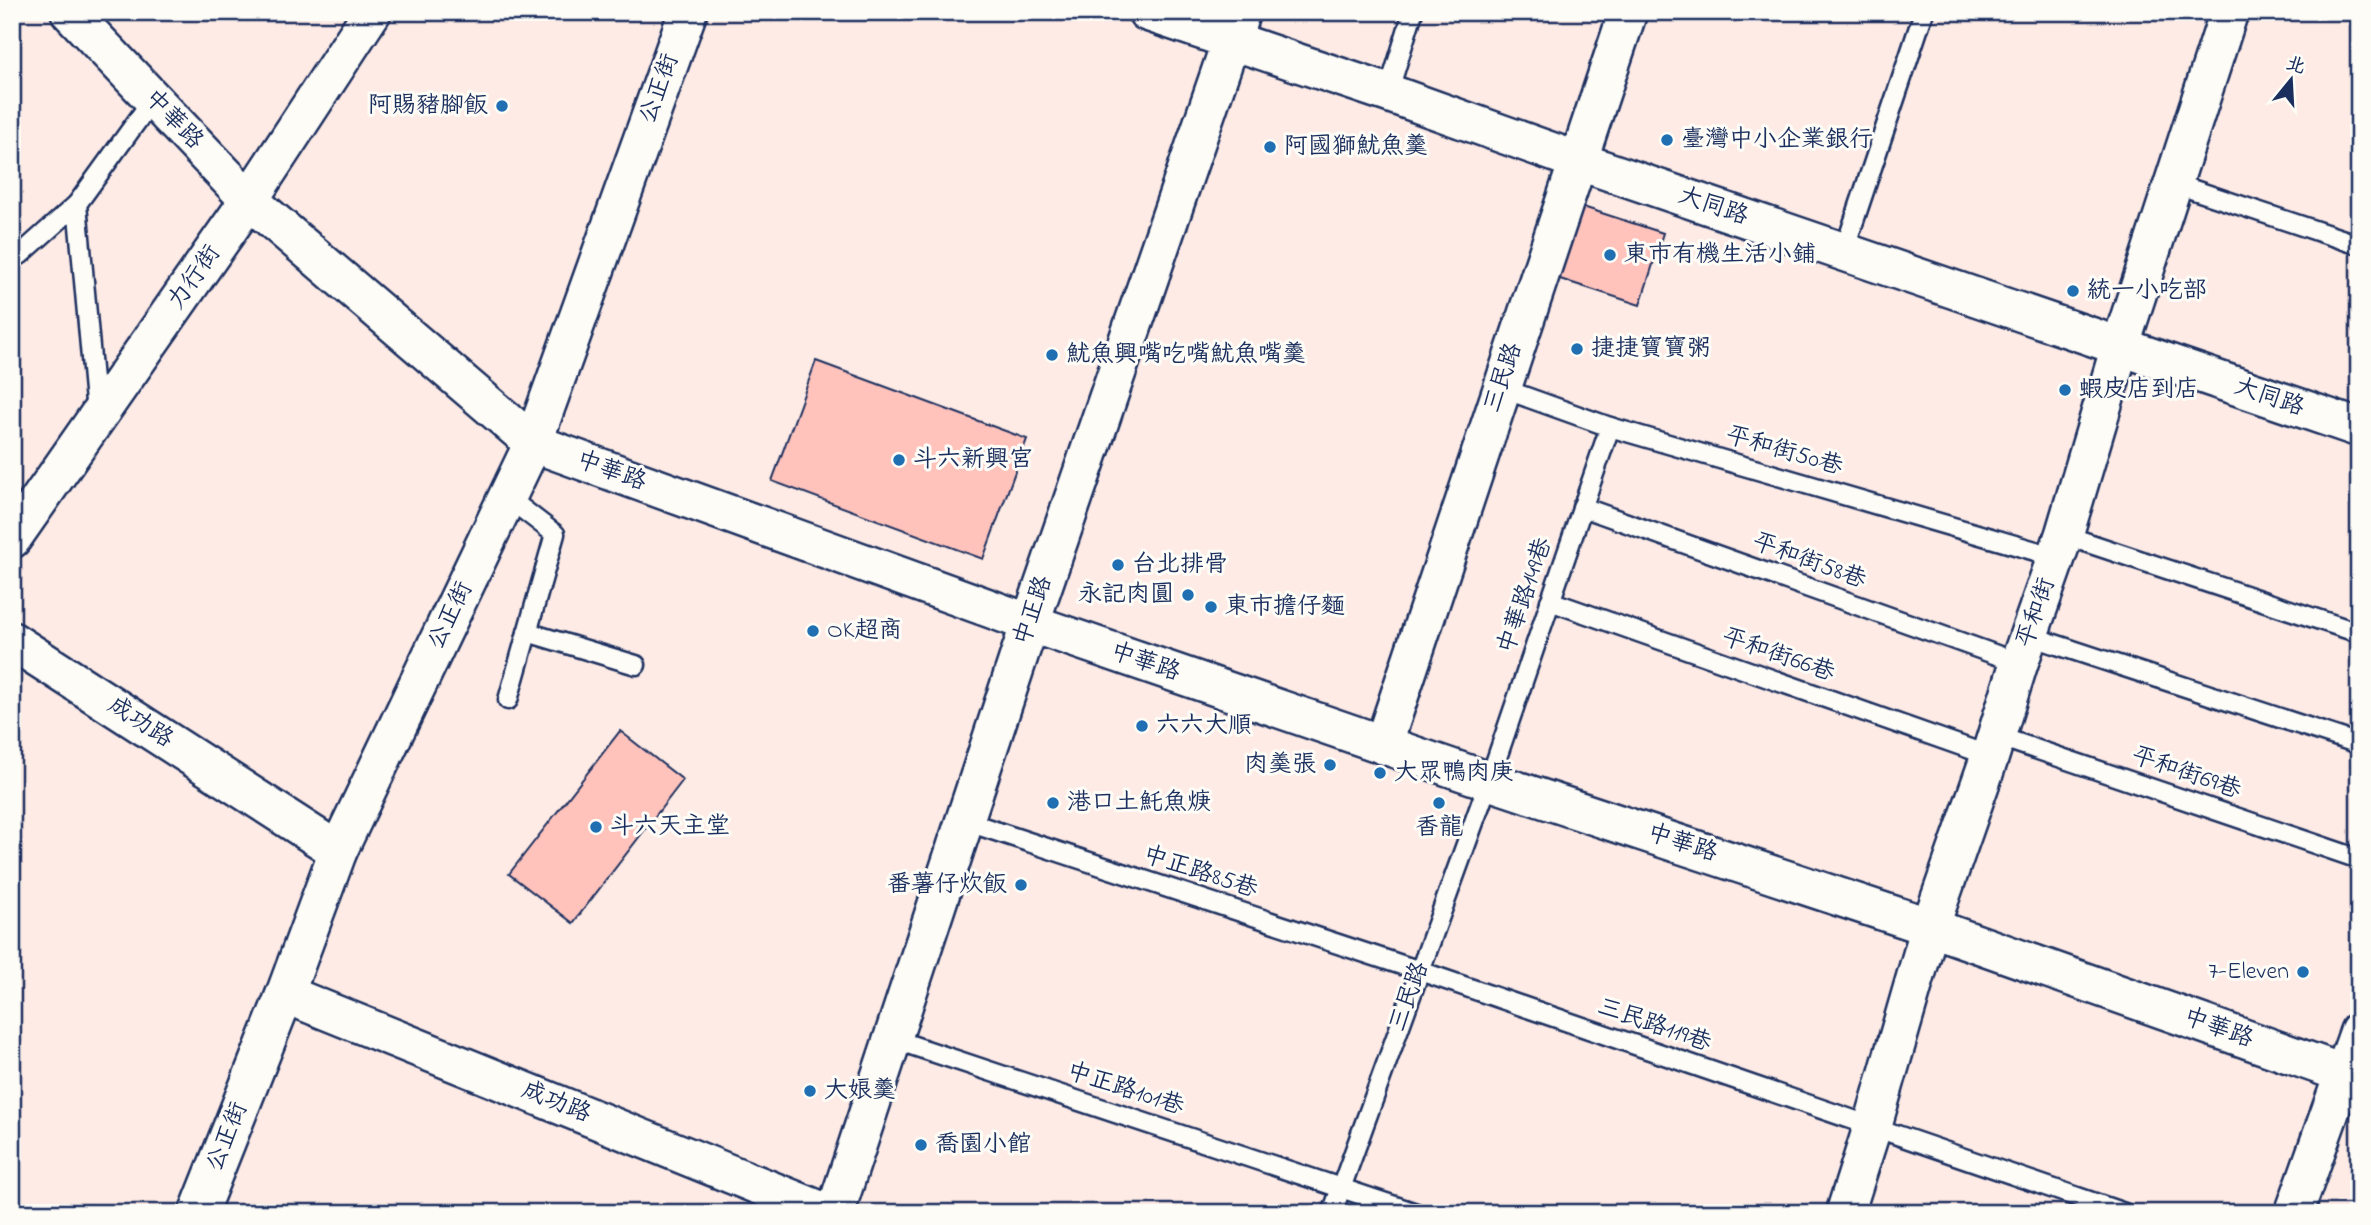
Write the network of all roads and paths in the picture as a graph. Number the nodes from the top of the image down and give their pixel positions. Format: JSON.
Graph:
{"nodes":[{"id":1,"x":70,"y":12,"type":"edge"},
{"id":2,"x":372,"y":12,"type":"edge"},
{"id":3,"x":688,"y":12,"type":"edge"},
{"id":4,"x":1147,"y":12,"type":"edge"},
{"id":5,"x":1413,"y":12,"type":"edge"},
{"id":6,"x":1628,"y":12,"type":"edge"},
{"id":7,"x":1924,"y":12,"type":"edge"},
{"id":8,"x":2229,"y":12,"type":"edge"},
{"id":9,"x":1236,"y":27,"type":"edge"},
{"id":10,"x":1388,"y":93,"type":"junction"},
{"id":11,"x":153,"y":99,"type":"junction"},
{"id":12,"x":1578,"y":161,"type":"junction"},
{"id":13,"x":2172,"y":183,"type":"junction"},
{"id":14,"x":250,"y":200,"type":"junction"},
{"id":15,"x":77,"y":204,"type":"junction"},
{"id":16,"x":2359,"y":245,"type":"edge"},
{"id":17,"x":12,"y":248,"type":"edge"},
{"id":18,"x":1844,"y":251,"type":"junction"},
{"id":19,"x":2120,"y":348,"type":"junction"},
{"id":20,"x":1501,"y":387,"type":"junction"},
{"id":21,"x":97,"y":419,"type":"junction"},
{"id":22,"x":1609,"y":427,"type":"junction"},
{"id":23,"x":2359,"y":428,"type":"edge"},
{"id":24,"x":533,"y":443,"type":"junction"},
{"id":25,"x":508,"y":497,"type":"junction"},
{"id":26,"x":1582,"y":507,"type":"junction"},
{"id":27,"x":12,"y":539,"type":"edge"},
{"id":28,"x":2060,"y":546,"type":"junction"},
{"id":29,"x":1550,"y":601,"type":"junction"},
{"id":30,"x":1030,"y":623,"type":"junction"},
{"id":31,"x":527,"y":632,"type":"junction"},
{"id":32,"x":2359,"y":633,"type":"edge"},
{"id":33,"x":12,"y":641,"type":"edge"},
{"id":34,"x":2025,"y":649,"type":"junction"},
{"id":35,"x":636,"y":665,"type":"dead end"},
{"id":36,"x":508,"y":701,"type":"dead end"},
{"id":37,"x":2359,"y":744,"type":"edge"},
{"id":38,"x":1383,"y":745,"type":"junction"},
{"id":39,"x":1994,"y":746,"type":"junction"},
{"id":40,"x":1489,"y":781,"type":"junction"},
{"id":41,"x":965,"y":821,"type":"junction"},
{"id":42,"x":338,"y":851,"type":"junction"},
{"id":43,"x":2359,"y":859,"type":"edge"},
{"id":44,"x":1930,"y":927,"type":"junction"},
{"id":45,"x":1420,"y":971,"type":"junction"},
{"id":46,"x":285,"y":994,"type":"junction"},
{"id":47,"x":2359,"y":1031,"type":"edge"},
{"id":48,"x":893,"y":1039,"type":"junction"},
{"id":49,"x":2351,"y":1076,"type":"edge"},
{"id":50,"x":1872,"y":1128,"type":"junction"},
{"id":51,"x":1341,"y":1188,"type":"junction"},
{"id":52,"x":198,"y":1213,"type":"edge"},
{"id":53,"x":827,"y":1213,"type":"edge"},
{"id":54,"x":835,"y":1213,"type":"edge"},
{"id":55,"x":1332,"y":1213,"type":"edge"},
{"id":56,"x":1416,"y":1213,"type":"edge"},
{"id":57,"x":1845,"y":1213,"type":"edge"},
{"id":58,"x":2124,"y":1213,"type":"edge"},
{"id":59,"x":2294,"y":1213,"type":"edge"}],
"edges":[{"from":1,"to":11,"type":"street","name":"中華路"},
{"from":2,"to":14,"type":"street","name":"力行街"},
{"from":3,"to":24,"type":"street","name":"公正街"},
{"from":4,"to":9,"type":"street","name":"大同路"},
{"from":5,"to":10,"type":"lane"},
{"from":6,"to":12,"type":"street","name":"三民路"},
{"from":7,"to":18,"type":"lane"},
{"from":8,"to":13,"type":"street","name":"平和街"},
{"from":9,"to":10,"type":"street","name":"大同路"},
{"from":9,"to":30,"type":"street","name":"中正路"},
{"from":10,"to":12,"type":"street","name":"大同路"},
{"from":11,"to":14,"type":"street","name":"中華路"},
{"from":11,"to":15,"type":"lane"},
{"from":12,"to":18,"type":"street","name":"大同路"},
{"from":12,"to":20,"type":"street","name":"三民路"},
{"from":13,"to":16,"type":"lane"},
{"from":13,"to":19,"type":"street","name":"平和街"},
{"from":14,"to":21,"type":"street","name":"力行街"},
{"from":14,"to":24,"type":"street","name":"中華路"},
{"from":15,"to":17,"type":"lane"},
{"from":15,"to":21,"type":"lane"},
{"from":18,"to":19,"type":"street","name":"大同路"},
{"from":19,"to":23,"type":"street","name":"大同路"},
{"from":19,"to":28,"type":"street","name":"平和街"},
{"from":20,"to":22,"type":"lane","name":"平和街50巷"},
{"from":20,"to":38,"type":"street","name":"三民路"},
{"from":21,"to":27,"type":"street","name":"力行街"},
{"from":22,"to":26,"type":"lane","name":"中華路149巷"},
{"from":22,"to":28,"type":"lane","name":"平和街50巷"},
{"from":24,"to":25,"type":"street","name":"公正街"},
{"from":24,"to":30,"type":"street","name":"中華路"},
{"from":25,"to":31,"type":"lane"},
{"from":25,"to":42,"type":"street","name":"公正街"},
{"from":26,"to":29,"type":"lane","name":"中華路149巷"},
{"from":26,"to":34,"type":"lane","name":"平和街58巷"},
{"from":28,"to":32,"type":"lane","name":"平和街50巷"},
{"from":28,"to":34,"type":"street","name":"平和街"},
{"from":29,"to":39,"type":"lane","name":"平和街66巷"},
{"from":29,"to":40,"type":"lane","name":"中華路149巷"},
{"from":30,"to":38,"type":"street","name":"中華路"},
{"from":30,"to":41,"type":"street","name":"中正路"},
{"from":31,"to":35,"type":"lane"},
{"from":31,"to":36,"type":"lane"},
{"from":33,"to":42,"type":"street","name":"成功路"},
{"from":34,"to":37,"type":"lane","name":"平和街58巷"},
{"from":34,"to":39,"type":"street","name":"平和街"},
{"from":38,"to":40,"type":"street","name":"中華路"},
{"from":39,"to":43,"type":"lane","name":"平和街69巷"},
{"from":39,"to":44,"type":"street","name":"平和街"},
{"from":40,"to":44,"type":"street","name":"中華路"},
{"from":40,"to":45,"type":"lane","name":"三民路"},
{"from":41,"to":45,"type":"lane","name":"中正路85巷"},
{"from":41,"to":48,"type":"street","name":"中正路"},
{"from":42,"to":46,"type":"street","name":"公正街"},
{"from":44,"to":49,"type":"street","name":"中華路"},
{"from":44,"to":50,"type":"street","name":"平和街"},
{"from":45,"to":50,"type":"lane","name":"三民路119巷"},
{"from":45,"to":51,"type":"lane","name":"三民路"},
{"from":46,"to":52,"type":"street","name":"公正街"},
{"from":46,"to":53,"type":"street","name":"成功路"},
{"from":47,"to":49,"type":"street"},
{"from":48,"to":51,"type":"lane","name":"中正路101巷"},
{"from":48,"to":54,"type":"street","name":"中正路"},
{"from":49,"to":59,"type":"street"},
{"from":50,"to":57,"type":"street","name":"平和街"},
{"from":50,"to":58,"type":"lane","name":"三民路119巷"},
{"from":51,"to":55,"type":"lane","name":"三民路"},
{"from":51,"to":56,"type":"lane","name":"中正路101巷"}]}
